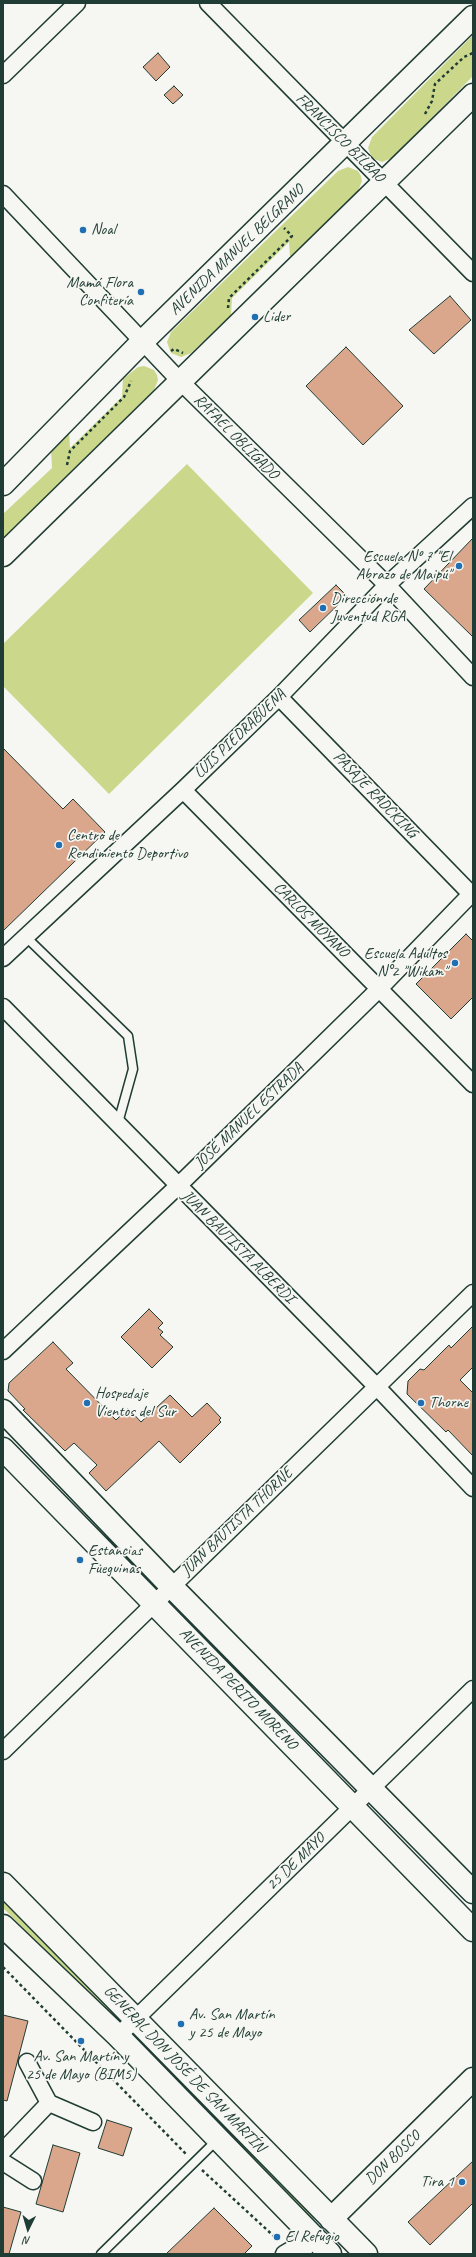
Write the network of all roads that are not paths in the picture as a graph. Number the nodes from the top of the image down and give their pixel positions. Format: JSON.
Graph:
{"nodes":[{"id":1,"x":77,"y":3,"type":"edge"},
{"id":2,"x":208,"y":3,"type":"edge"},
{"id":3,"x":473,"y":18,"type":"edge"},
{"id":4,"x":3,"y":75,"type":"edge"},
{"id":5,"x":473,"y":95,"type":"edge"},
{"id":6,"x":346,"y":144,"type":"junction"},
{"id":7,"x":383,"y":182,"type":"junction"},
{"id":8,"x":3,"y":194,"type":"edge"},
{"id":9,"x":473,"y":273,"type":"edge"},
{"id":10,"x":143,"y":341,"type":"junction"},
{"id":11,"x":179,"y":380,"type":"junction"},
{"id":12,"x":3,"y":484,"type":"edge"},
{"id":13,"x":473,"y":506,"type":"edge"},
{"id":14,"x":3,"y":555,"type":"edge"},
{"id":15,"x":387,"y":586,"type":"junction"},
{"id":16,"x":473,"y":677,"type":"edge"},
{"id":17,"x":278,"y":697,"type":"junction"},
{"id":18,"x":183,"y":790,"type":"junction"},
{"id":19,"x":472,"y":893,"type":"edge"},
{"id":20,"x":26,"y":937,"type":"junction"},
{"id":21,"x":3,"y":958,"type":"edge"},
{"id":22,"x":379,"y":989,"type":"junction"},
{"id":23,"x":3,"y":1007,"type":"edge"},
{"id":24,"x":473,"y":1084,"type":"edge"},
{"id":25,"x":118,"y":1123,"type":"junction"},
{"id":26,"x":178,"y":1186,"type":"junction"},
{"id":27,"x":473,"y":1293,"type":"edge"},
{"id":28,"x":3,"y":1351,"type":"edge"},
{"id":29,"x":376,"y":1386,"type":"junction"},
{"id":30,"x":3,"y":1412,"type":"edge"},
{"id":31,"x":3,"y":1449,"type":"edge"},
{"id":32,"x":473,"y":1488,"type":"edge"},
{"id":33,"x":171,"y":1586,"type":"junction"},
{"id":34,"x":154,"y":1603,"type":"junction"},
{"id":35,"x":473,"y":1689,"type":"edge"},
{"id":36,"x":3,"y":1752,"type":"edge"},
{"id":37,"x":372,"y":1789,"type":"junction"},
{"id":38,"x":353,"y":1806,"type":"junction"},
{"id":39,"x":3,"y":1884,"type":"edge"},
{"id":40,"x":473,"y":1892,"type":"edge"},
{"id":41,"x":3,"y":1926,"type":"edge"},
{"id":42,"x":473,"y":1930,"type":"edge"},
{"id":43,"x":136,"y":2019,"type":"junction"},
{"id":44,"x":118,"y":2036,"type":"junction"},
{"id":45,"x":27,"y":2062,"type":"dead end"},
{"id":46,"x":473,"y":2079,"type":"edge"},
{"id":47,"x":49,"y":2103,"type":"junction"},
{"id":48,"x":94,"y":2122,"type":"dead end"},
{"id":49,"x":218,"y":2140,"type":"junction"},
{"id":50,"x":3,"y":2151,"type":"edge"},
{"id":51,"x":3,"y":2162,"type":"edge"},
{"id":52,"x":34,"y":2181,"type":"dead end"},
{"id":53,"x":331,"y":2219,"type":"junction"},
{"id":54,"x":297,"y":2249,"type":"edge"},
{"id":55,"x":101,"y":2254,"type":"edge"},
{"id":56,"x":330,"y":2254,"type":"edge"},
{"id":57,"x":366,"y":2254,"type":"edge"}],
"edges":[{"from":1,"to":4,"type":"street"},
{"from":2,"to":6,"type":"street","name":"FRANCISCO BILBAO"},
{"from":3,"to":6,"type":"main road","name":"AVENIDA MANUEL BELGRANO"},
{"from":5,"to":7,"type":"main road"},
{"from":6,"to":7,"type":"street","name":"FRANCISCO BILBAO"},
{"from":6,"to":10,"type":"main road","name":"AVENIDA MANUEL BELGRANO"},
{"from":7,"to":9,"type":"street","name":"FRANCISCO BILBAO"},
{"from":7,"to":11,"type":"main road"},
{"from":8,"to":10,"type":"street","name":"RAFAEL OBLIGADO"},
{"from":10,"to":11,"type":"street","name":"RAFAEL OBLIGADO"},
{"from":10,"to":12,"type":"main road","name":"AVENIDA MANUEL BELGRANO"},
{"from":11,"to":14,"type":"main road"},
{"from":11,"to":15,"type":"street","name":"RAFAEL OBLIGADO"},
{"from":13,"to":15,"type":"street","name":"LUIS PIEDRABUENA"},
{"from":15,"to":16,"type":"street","name":"RAFAEL OBLIGADO"},
{"from":15,"to":17,"type":"street","name":"LUIS PIEDRABUENA"},
{"from":17,"to":18,"type":"street","name":"LUIS PIEDRABUENA"},
{"from":17,"to":19,"type":"street","name":"PASAJE RADCKING"},
{"from":18,"to":20,"type":"street","name":"LUIS PIEDRABUENA"},
{"from":18,"to":22,"type":"street","name":"CARLOS MOYANO"},
{"from":19,"to":22,"type":"street","name":"JOSÉ MANUEL ESTRADA"},
{"from":20,"to":21,"type":"street","name":"LUIS PIEDRABUENA"},
{"from":20,"to":25,"type":"lane"},
{"from":22,"to":24,"type":"street","name":"CARLOS MOYANO"},
{"from":22,"to":26,"type":"street","name":"JOSÉ MANUEL ESTRADA"},
{"from":23,"to":25,"type":"street","name":"JUAN BAUTISTA ALBERDI"},
{"from":25,"to":26,"type":"street","name":"JUAN BAUTISTA ALBERDI"},
{"from":26,"to":28,"type":"street","name":"JOSÉ MANUEL ESTRADA"},
{"from":26,"to":29,"type":"street","name":"JUAN BAUTISTA ALBERDI"},
{"from":27,"to":29,"type":"street","name":"JUAN BAUTISTA THORNE"},
{"from":29,"to":32,"type":"street","name":"JUAN BAUTISTA ALBERDI"},
{"from":29,"to":33,"type":"street","name":"JUAN BAUTISTA THORNE"},
{"from":30,"to":33,"type":"main road","name":"AVENIDA PERITO MORENO"},
{"from":31,"to":34,"type":"main road","name":"AVENIDA PERITO MORENO"},
{"from":33,"to":34,"type":"street","name":"JUAN BAUTISTA THORNE"},
{"from":33,"to":37,"type":"main road","name":"AVENIDA PERITO MORENO"},
{"from":34,"to":36,"type":"street","name":"JUAN BAUTISTA THORNE"},
{"from":34,"to":38,"type":"main road","name":"AVENIDA PERITO MORENO"},
{"from":35,"to":37,"type":"street","name":"25 DE MAYO"},
{"from":37,"to":38,"type":"street","name":"25 DE MAYO"},
{"from":37,"to":40,"type":"main road","name":"AVENIDA PERITO MORENO"},
{"from":38,"to":42,"type":"main road","name":"AVENIDA PERITO MORENO"},
{"from":38,"to":43,"type":"street","name":"25 DE MAYO"},
{"from":39,"to":43,"type":"main road","name":"GENERAL DON JOSÉ DE SAN MARTÍN"},
{"from":41,"to":44,"type":"main road","name":"GENERAL DON JOSÉ DE SAN MARTÍN"},
{"from":43,"to":44,"type":"street","name":"25 DE MAYO"},
{"from":43,"to":53,"type":"main road","name":"GENERAL DON JOSÉ DE SAN MARTÍN"},
{"from":44,"to":49,"type":"main road","name":"GENERAL DON JOSÉ DE SAN MARTÍN"},
{"from":45,"to":47,"type":"street"},
{"from":46,"to":53,"type":"main road","name":"DON BOSCO"},
{"from":47,"to":48,"type":"street"},
{"from":47,"to":50,"type":"street"},
{"from":49,"to":54,"type":"main road","name":"GENERAL DON JOSÉ DE SAN MARTÍN"},
{"from":49,"to":55,"type":"lane"},
{"from":51,"to":52,"type":"street"},
{"from":53,"to":54,"type":"street","name":"DON BOSCO"},
{"from":53,"to":57,"type":"main road","name":"GENERAL DON JOSÉ DE SAN MARTÍN"},
{"from":54,"to":56,"type":"main road","name":"GENERAL DON JOSÉ DE SAN MARTÍN"}]}
